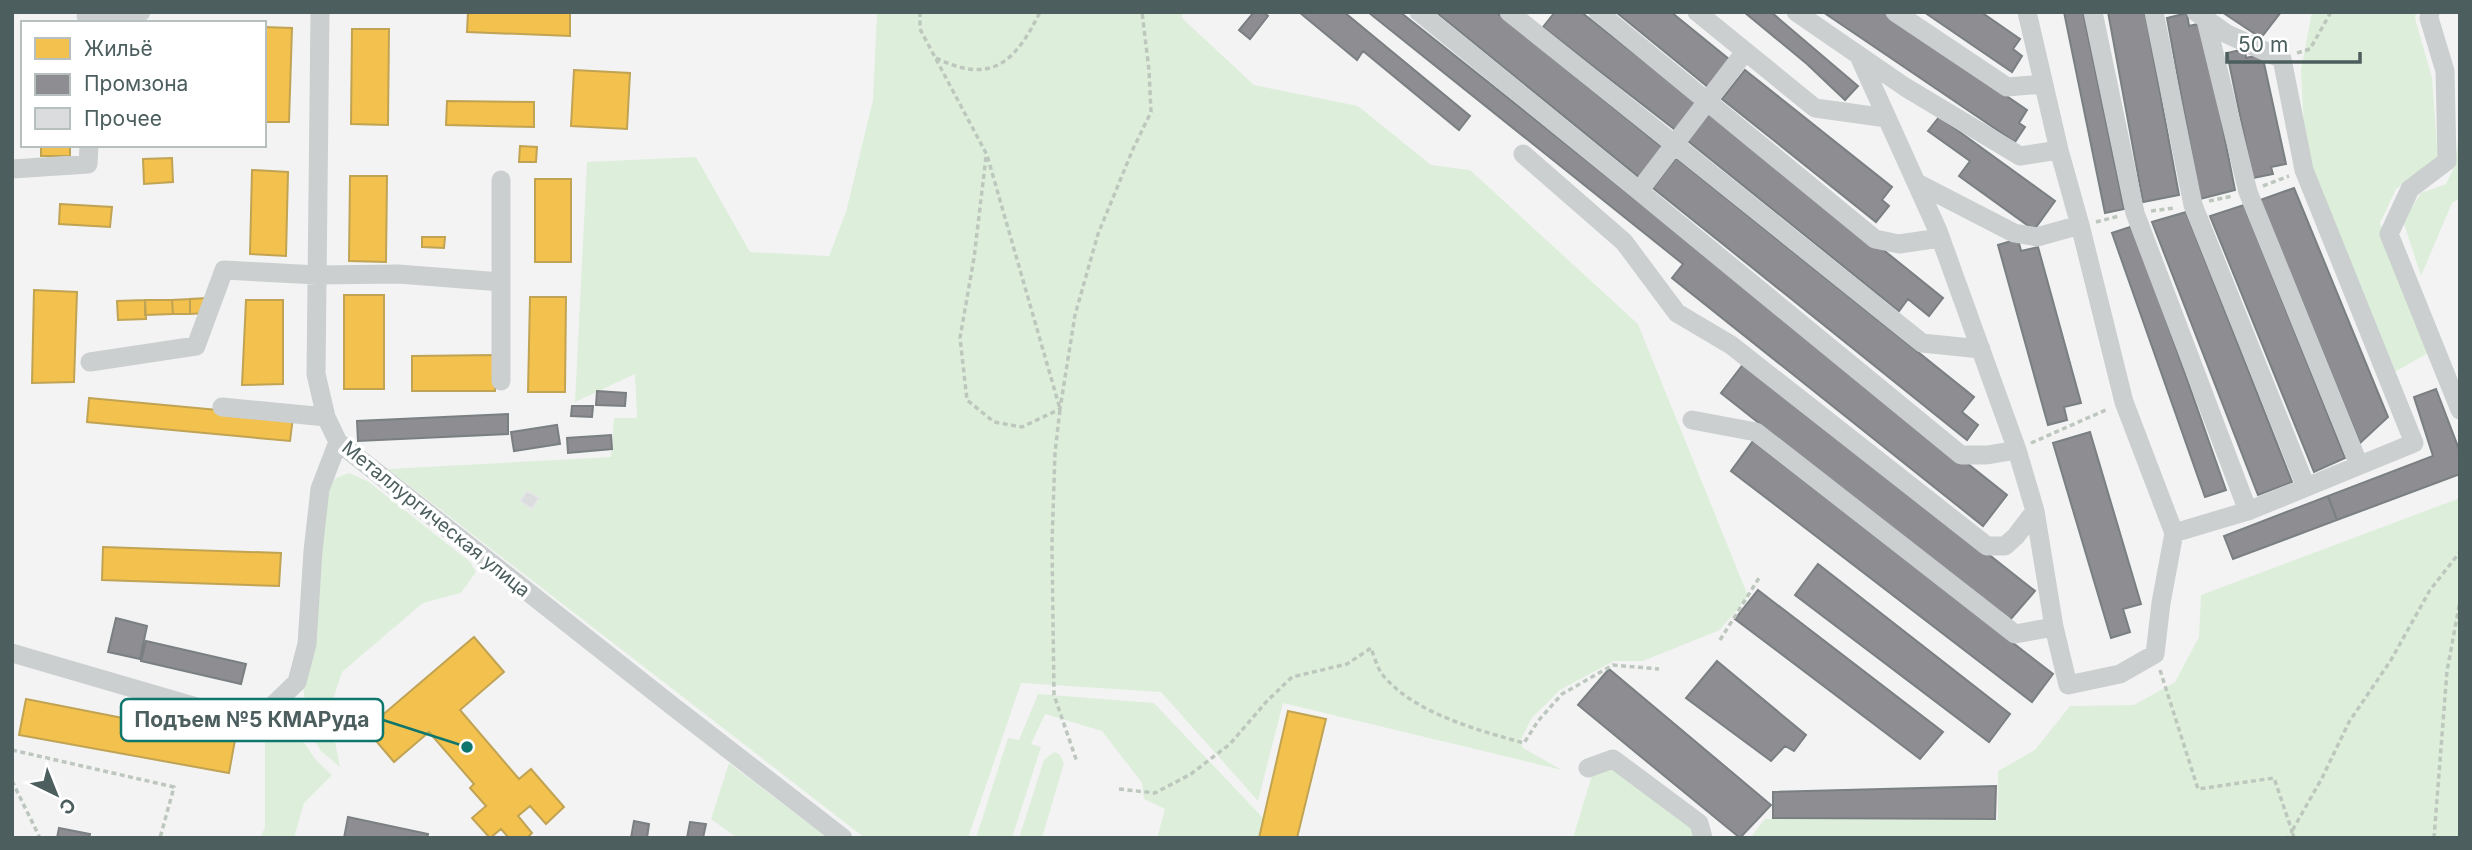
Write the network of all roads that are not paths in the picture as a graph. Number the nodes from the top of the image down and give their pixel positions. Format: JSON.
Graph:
{"nodes":[{"id":1,"x":141,"y":12,"type":"edge"},
{"id":2,"x":320,"y":12,"type":"edge"},
{"id":3,"x":1419,"y":12,"type":"edge"},
{"id":4,"x":1508,"y":12,"type":"edge"},
{"id":5,"x":1598,"y":12,"type":"edge"},
{"id":6,"x":1697,"y":12,"type":"edge"},
{"id":7,"x":1796,"y":12,"type":"edge"},
{"id":8,"x":1895,"y":12,"type":"edge"},
{"id":9,"x":2027,"y":12,"type":"edge"},
{"id":10,"x":2093,"y":12,"type":"edge"},
{"id":11,"x":2154,"y":12,"type":"edge"},
{"id":12,"x":2430,"y":12,"type":"edge"},
{"id":13,"x":86,"y":16,"type":"dead end"},
{"id":14,"x":2201,"y":16,"type":"edge"},
{"id":15,"x":1744,"y":53,"type":"junction"},
{"id":16,"x":1859,"y":56,"type":"junction"},
{"id":17,"x":2042,"y":84,"type":"junction"},
{"id":18,"x":1709,"y":100,"type":"junction"},
{"id":19,"x":1887,"y":118,"type":"junction"},
{"id":20,"x":1674,"y":145,"type":"junction"},
{"id":21,"x":89,"y":147,"type":"edge"},
{"id":22,"x":2059,"y":150,"type":"junction"},
{"id":23,"x":1524,"y":154,"type":"dead end"},
{"id":24,"x":12,"y":169,"type":"edge"},
{"id":25,"x":501,"y":180,"type":"dead end"},
{"id":26,"x":1917,"y":183,"type":"junction"},
{"id":27,"x":1639,"y":191,"type":"junction"},
{"id":28,"x":2081,"y":225,"type":"junction"},
{"id":29,"x":1940,"y":238,"type":"junction"},
{"id":30,"x":317,"y":275,"type":"junction"},
{"id":31,"x":501,"y":282,"type":"junction"},
{"id":32,"x":1981,"y":349,"type":"junction"},
{"id":33,"x":90,"y":362,"type":"dead end"},
{"id":34,"x":501,"y":381,"type":"dead end"},
{"id":35,"x":222,"y":407,"type":"dead end"},
{"id":36,"x":2460,"y":410,"type":"edge"},
{"id":37,"x":326,"y":417,"type":"junction"},
{"id":38,"x":1692,"y":420,"type":"dead end"},
{"id":39,"x":338,"y":442,"type":"junction"},
{"id":40,"x":2017,"y":450,"type":"junction"},
{"id":41,"x":2359,"y":465,"type":"junction"},
{"id":42,"x":2306,"y":487,"type":"junction"},
{"id":43,"x":2035,"y":511,"type":"junction"},
{"id":44,"x":2248,"y":511,"type":"junction"},
{"id":45,"x":2174,"y":533,"type":"junction"},
{"id":46,"x":2054,"y":627,"type":"junction"},
{"id":47,"x":12,"y":653,"type":"edge"},
{"id":48,"x":1588,"y":768,"type":"dead end"},
{"id":49,"x":843,"y":838,"type":"edge"},
{"id":50,"x":1703,"y":838,"type":"edge"}],
"edges":[{"from":1,"to":13,"type":"street"},
{"from":2,"to":30,"type":"street","name":"Металлургическая улица"},
{"from":3,"to":27,"type":"street"},
{"from":4,"to":20,"type":"street"},
{"from":5,"to":18,"type":"street"},
{"from":6,"to":15,"type":"street"},
{"from":7,"to":16,"type":"street"},
{"from":8,"to":17,"type":"street"},
{"from":9,"to":17,"type":"street"},
{"from":10,"to":44,"type":"street"},
{"from":11,"to":42,"type":"street"},
{"from":12,"to":36,"type":"street"},
{"from":14,"to":41,"type":"street"},
{"from":14,"to":41,"type":"street"},
{"from":15,"to":18,"type":"street"},
{"from":15,"to":19,"type":"street"},
{"from":16,"to":19,"type":"street"},
{"from":16,"to":22,"type":"street"},
{"from":17,"to":22,"type":"street"},
{"from":18,"to":20,"type":"street"},
{"from":18,"to":29,"type":"street"},
{"from":19,"to":26,"type":"street"},
{"from":20,"to":27,"type":"street"},
{"from":20,"to":32,"type":"street"},
{"from":21,"to":24,"type":"street"},
{"from":22,"to":28,"type":"street"},
{"from":23,"to":43,"type":"street"},
{"from":25,"to":31,"type":"street"},
{"from":26,"to":28,"type":"street"},
{"from":26,"to":29,"type":"street"},
{"from":27,"to":40,"type":"street"},
{"from":28,"to":45,"type":"street"},
{"from":29,"to":32,"type":"street"},
{"from":30,"to":31,"type":"street"},
{"from":30,"to":33,"type":"street"},
{"from":30,"to":37,"type":"street","name":"Металлургическая улица"},
{"from":31,"to":34,"type":"street"},
{"from":32,"to":40,"type":"street"},
{"from":35,"to":37,"type":"street"},
{"from":37,"to":39,"type":"street","name":"Металлургическая улица"},
{"from":38,"to":46,"type":"street"},
{"from":39,"to":47,"type":"street"},
{"from":39,"to":49,"type":"street","name":"Металлургическая улица"},
{"from":40,"to":43,"type":"street"},
{"from":41,"to":42,"type":"street"},
{"from":42,"to":44,"type":"street"},
{"from":43,"to":46,"type":"street"},
{"from":44,"to":45,"type":"street"},
{"from":45,"to":46,"type":"street"},
{"from":48,"to":50,"type":"street"}]}
